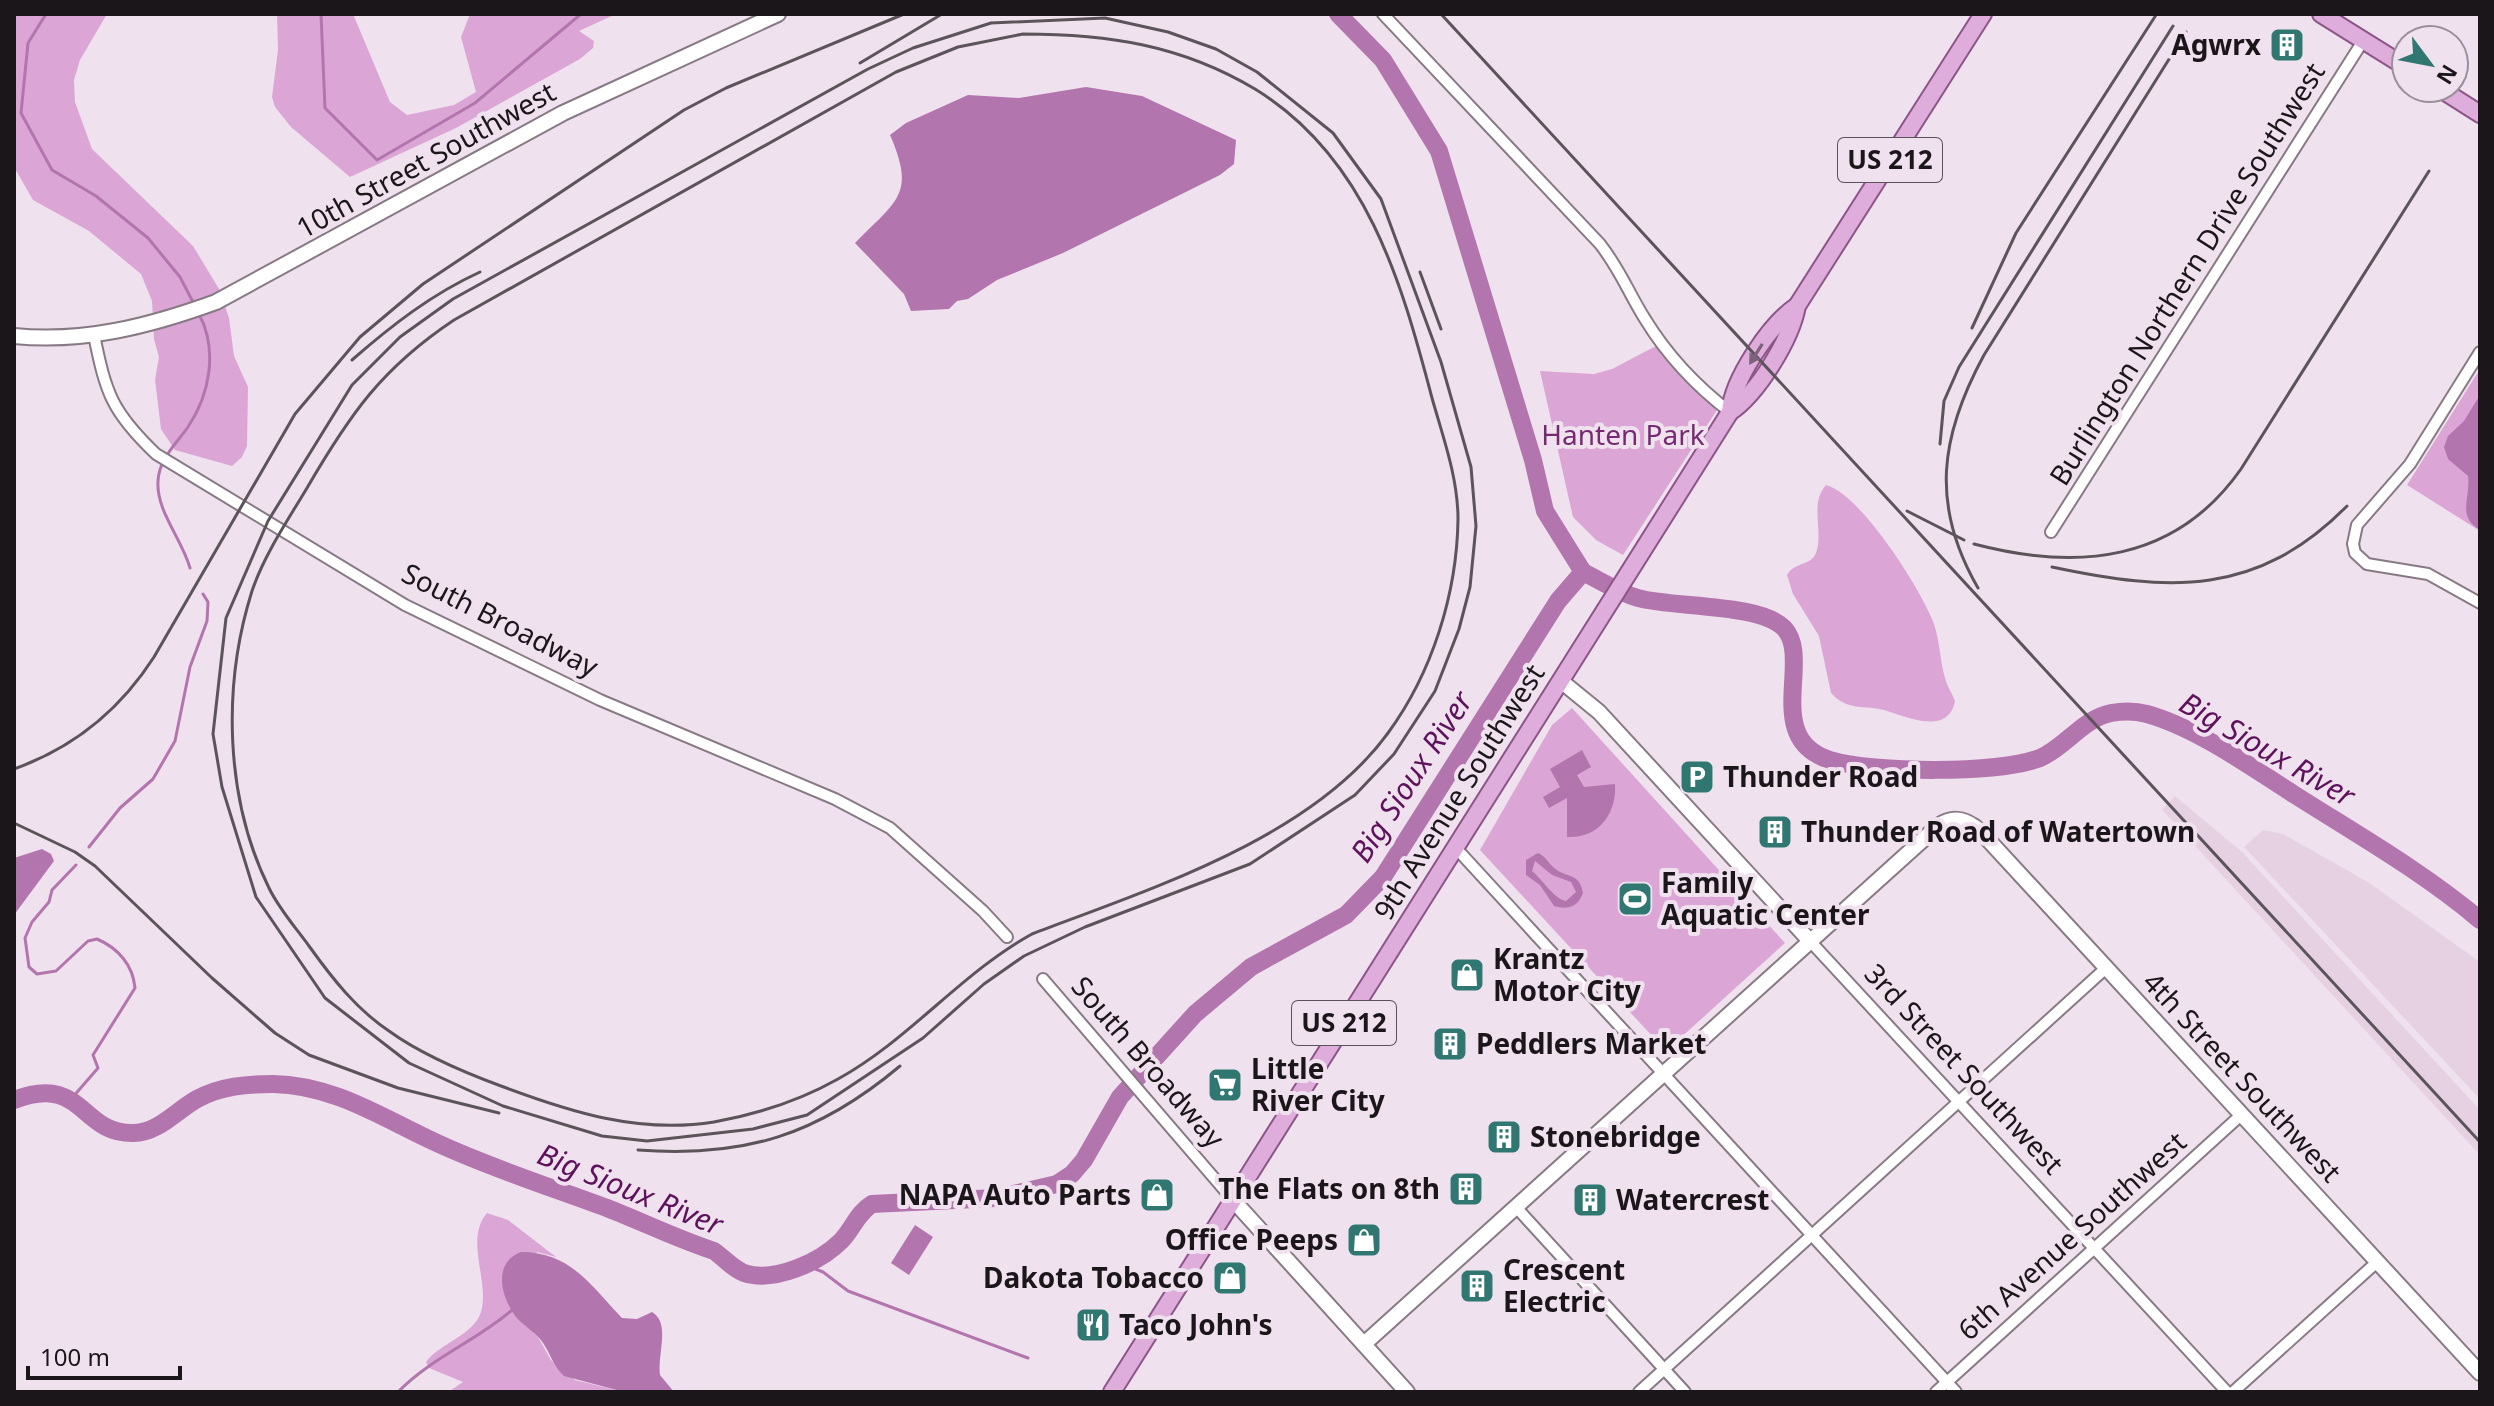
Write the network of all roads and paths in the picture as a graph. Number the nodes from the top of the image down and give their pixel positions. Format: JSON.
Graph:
{"nodes":[{"id":1,"x":778,"y":14,"type":"edge"},
{"id":2,"x":1383,"y":14,"type":"edge"},
{"id":3,"x":2321,"y":14,"type":"edge"},
{"id":4,"x":1983,"y":17,"type":"edge"},
{"id":5,"x":2363,"y":41,"type":"junction"},
{"id":6,"x":2390,"y":57,"type":"edge"},
{"id":7,"x":94,"y":335,"type":"junction"},
{"id":8,"x":14,"y":336,"type":"edge"},
{"id":9,"x":2480,"y":352,"type":"edge"},
{"id":10,"x":1730,"y":412,"type":"junction"},
{"id":11,"x":2051,"y":532,"type":"dead end"},
{"id":12,"x":2480,"y":603,"type":"edge"},
{"id":13,"x":1561,"y":681,"type":"junction"},
{"id":14,"x":1455,"y":847,"type":"junction"},
{"id":15,"x":1007,"y":937,"type":"dead end"},
{"id":16,"x":1810,"y":941,"type":"junction"},
{"id":17,"x":2106,"y":968,"type":"junction"},
{"id":18,"x":1043,"y":979,"type":"dead end"},
{"id":19,"x":1663,"y":1073,"type":"junction"},
{"id":20,"x":1959,"y":1102,"type":"junction"},
{"id":21,"x":2241,"y":1115,"type":"junction"},
{"id":22,"x":1233,"y":1200,"type":"junction"},
{"id":23,"x":1515,"y":1206,"type":"junction"},
{"id":24,"x":1811,"y":1236,"type":"junction"},
{"id":25,"x":2095,"y":1249,"type":"junction"},
{"id":26,"x":2377,"y":1262,"type":"junction"},
{"id":27,"x":1364,"y":1344,"type":"junction"},
{"id":28,"x":1664,"y":1370,"type":"junction"},
{"id":29,"x":2480,"y":1373,"type":"edge"},
{"id":30,"x":1947,"y":1382,"type":"junction"},
{"id":31,"x":1117,"y":1390,"type":"edge"},
{"id":32,"x":1407,"y":1392,"type":"edge"},
{"id":33,"x":1639,"y":1392,"type":"edge"},
{"id":34,"x":1685,"y":1392,"type":"edge"},
{"id":35,"x":1936,"y":1392,"type":"edge"},
{"id":36,"x":1956,"y":1392,"type":"edge"},
{"id":37,"x":2230,"y":1392,"type":"edge"}],
"edges":[{"from":1,"to":7,"type":"street","name":"10th Street Southwest"},
{"from":2,"to":10,"type":"street"},
{"from":3,"to":5,"type":"main road"},
{"from":4,"to":10,"type":"main road","name":"9th Avenue Southwest","number":"US 212"},
{"from":5,"to":6,"type":"main road"},
{"from":5,"to":11,"type":"street","name":"Burlington Northern Drive Southwest"},
{"from":7,"to":8,"type":"street"},
{"from":7,"to":15,"type":"street","name":"South Broadway"},
{"from":9,"to":12,"type":"street"},
{"from":10,"to":13,"type":"main road","name":"9th Avenue Southwest","number":"US 212"},
{"from":13,"to":14,"type":"main road","name":"9th Avenue Southwest","number":"US 212"},
{"from":13,"to":16,"type":"street","name":"3rd Street Southwest"},
{"from":14,"to":19,"type":"street"},
{"from":14,"to":22,"type":"main road","name":"9th Avenue Southwest","number":"US 212"},
{"from":16,"to":17,"type":"street","name":"4th Street Southwest"},
{"from":16,"to":19,"type":"street"},
{"from":16,"to":20,"type":"street","name":"3rd Street Southwest"},
{"from":17,"to":20,"type":"street"},
{"from":17,"to":21,"type":"street","name":"4th Street Southwest"},
{"from":18,"to":22,"type":"street","name":"South Broadway"},
{"from":19,"to":23,"type":"street"},
{"from":19,"to":24,"type":"street"},
{"from":20,"to":24,"type":"street"},
{"from":20,"to":25,"type":"street","name":"3rd Street Southwest"},
{"from":21,"to":25,"type":"street","name":"6th Avenue Southwest"},
{"from":21,"to":26,"type":"street","name":"4th Street Southwest"},
{"from":22,"to":27,"type":"street","name":"South Broadway"},
{"from":22,"to":31,"type":"main road","number":"US 212"},
{"from":23,"to":27,"type":"street"},
{"from":23,"to":28,"type":"street"},
{"from":24,"to":28,"type":"street"},
{"from":24,"to":30,"type":"street"},
{"from":25,"to":30,"type":"street","name":"6th Avenue Southwest"},
{"from":25,"to":37,"type":"street","name":"3rd Street Southwest"},
{"from":26,"to":29,"type":"street","name":"4th Street Southwest"},
{"from":26,"to":37,"type":"street"},
{"from":27,"to":32,"type":"street","name":"South Broadway"},
{"from":28,"to":33,"type":"street"},
{"from":28,"to":34,"type":"street"},
{"from":30,"to":35,"type":"street","name":"6th Avenue Southwest"},
{"from":30,"to":36,"type":"street"}]}
